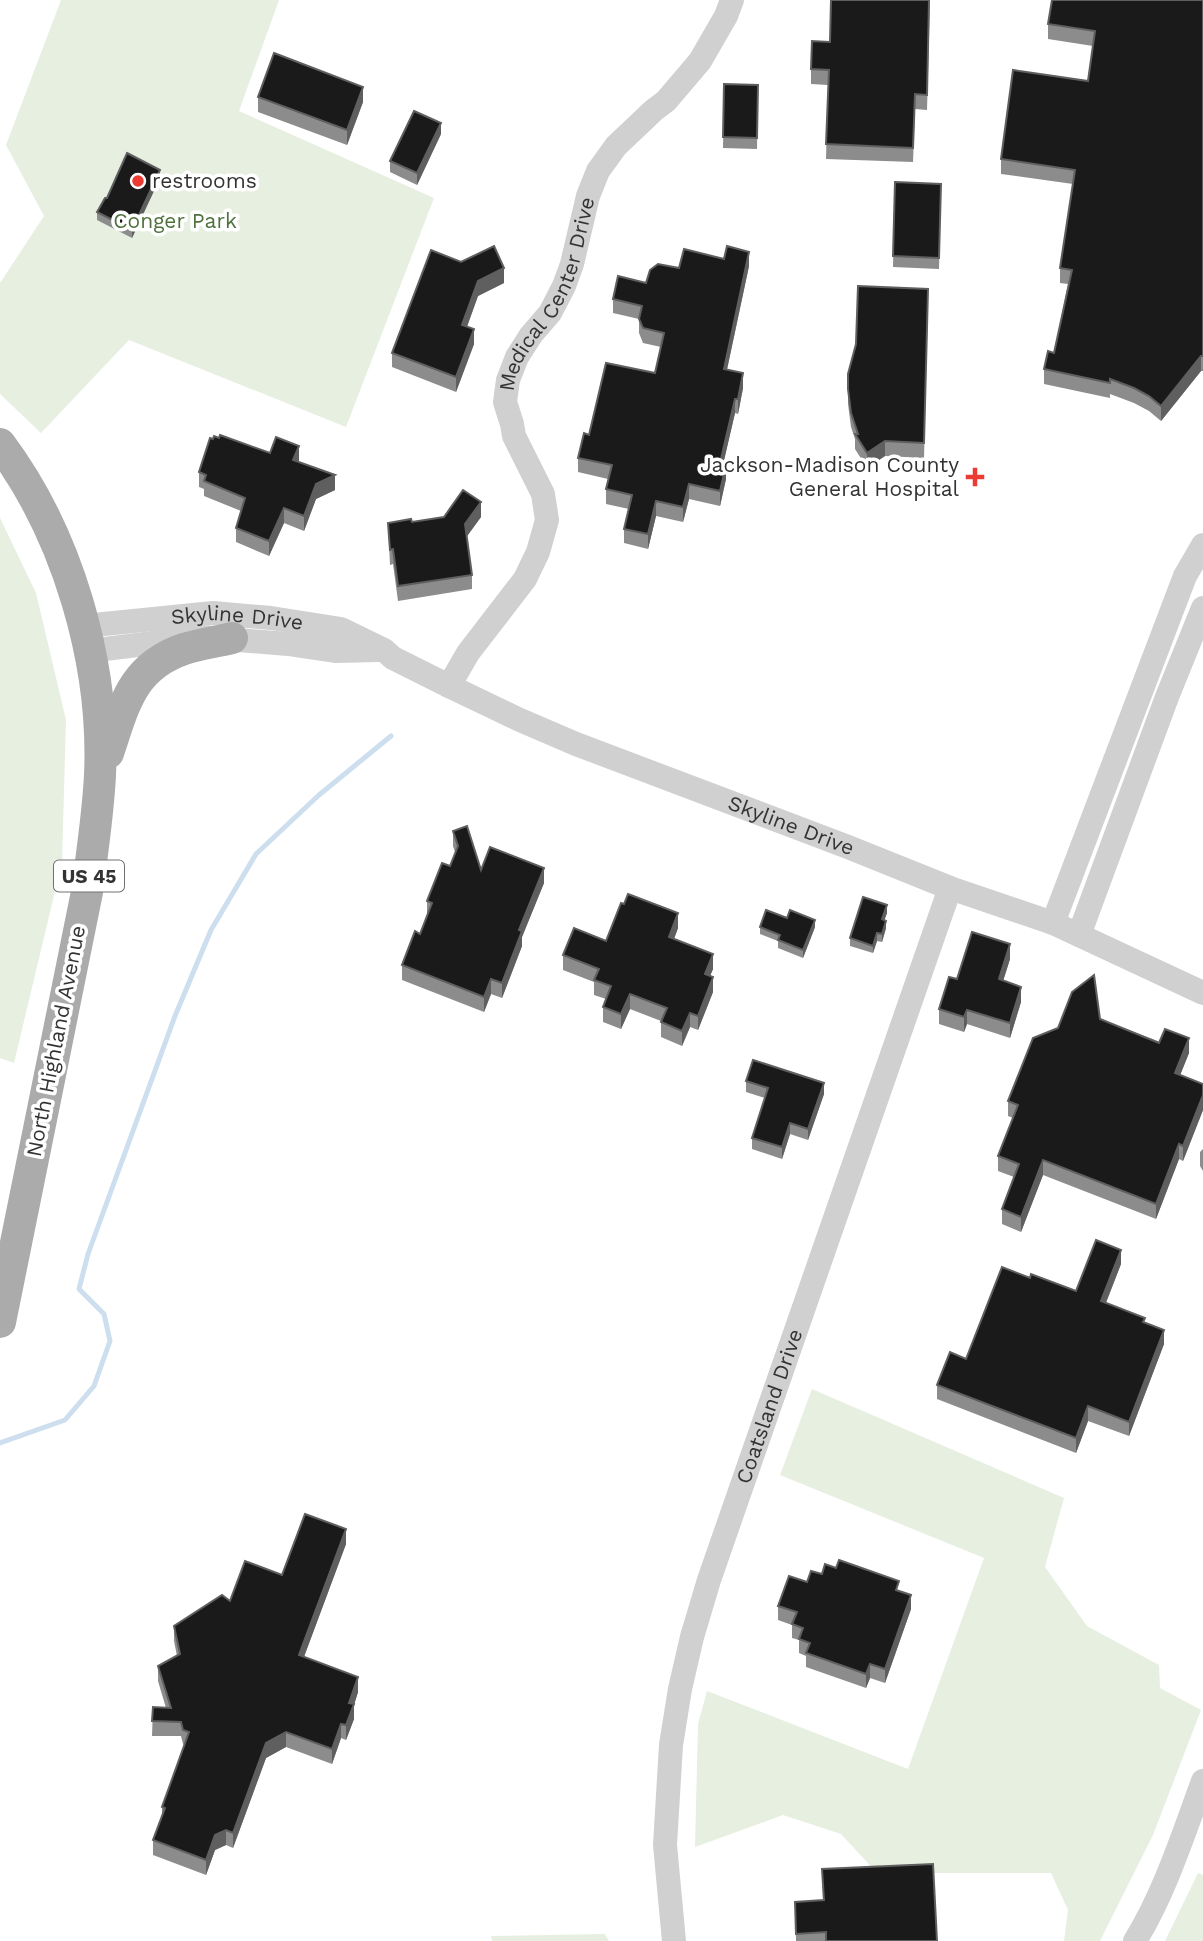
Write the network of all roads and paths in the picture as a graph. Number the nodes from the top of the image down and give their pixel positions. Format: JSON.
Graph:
{"nodes":[{"id":1,"x":732,"y":0,"type":"edge"},
{"id":2,"x":0,"y":444,"type":"edge"},
{"id":3,"x":1203,"y":545,"type":"edge"},
{"id":4,"x":1203,"y":608,"type":"edge"},
{"id":5,"x":232,"y":638,"type":"junction"},
{"id":6,"x":87,"y":639,"type":"junction"},
{"id":7,"x":384,"y":650,"type":"junction"},
{"id":8,"x":449,"y":686,"type":"junction"},
{"id":9,"x":100,"y":775,"type":"junction"},
{"id":10,"x":950,"y":888,"type":"junction"},
{"id":11,"x":1053,"y":923,"type":"junction"},
{"id":12,"x":1079,"y":935,"type":"junction"},
{"id":13,"x":1203,"y":993,"type":"edge"},
{"id":14,"x":8,"y":1240,"type":"edge"},
{"id":15,"x":0,"y":1322,"type":"edge"},
{"id":16,"x":1203,"y":1781,"type":"edge"},
{"id":17,"x":674,"y":1941,"type":"edge"},
{"id":18,"x":1135,"y":1941,"type":"edge"}],
"edges":[{"from":1,"to":8,"type":"street","name":"Medical Center Drive"},
{"from":2,"to":6,"type":"main road","name":"North Highland Avenue","number":"US 45"},
{"from":3,"to":11,"type":"street"},
{"from":4,"to":12,"type":"street"},
{"from":5,"to":6,"type":"street","name":"Skyline Drive"},
{"from":5,"to":7,"type":"street","name":"Skyline Drive"},
{"from":5,"to":9,"type":"main road"},
{"from":6,"to":7,"type":"street","name":"Skyline Drive"},
{"from":6,"to":9,"type":"main road","name":"North Highland Avenue","number":"US 45"},
{"from":7,"to":8,"type":"street","name":"Skyline Drive"},
{"from":8,"to":10,"type":"street","name":"Skyline Drive"},
{"from":9,"to":14,"type":"main road","name":"North Highland Avenue","number":"US 45"},
{"from":10,"to":11,"type":"street","name":"Skyline Drive"},
{"from":10,"to":17,"type":"street","name":"Coatsland Drive"},
{"from":11,"to":12,"type":"street","name":"Skyline Drive"},
{"from":12,"to":13,"type":"street","name":"Skyline Drive"},
{"from":14,"to":15,"type":"main road","name":"North Highland Avenue","number":"US 45"},
{"from":16,"to":18,"type":"street"}]}
